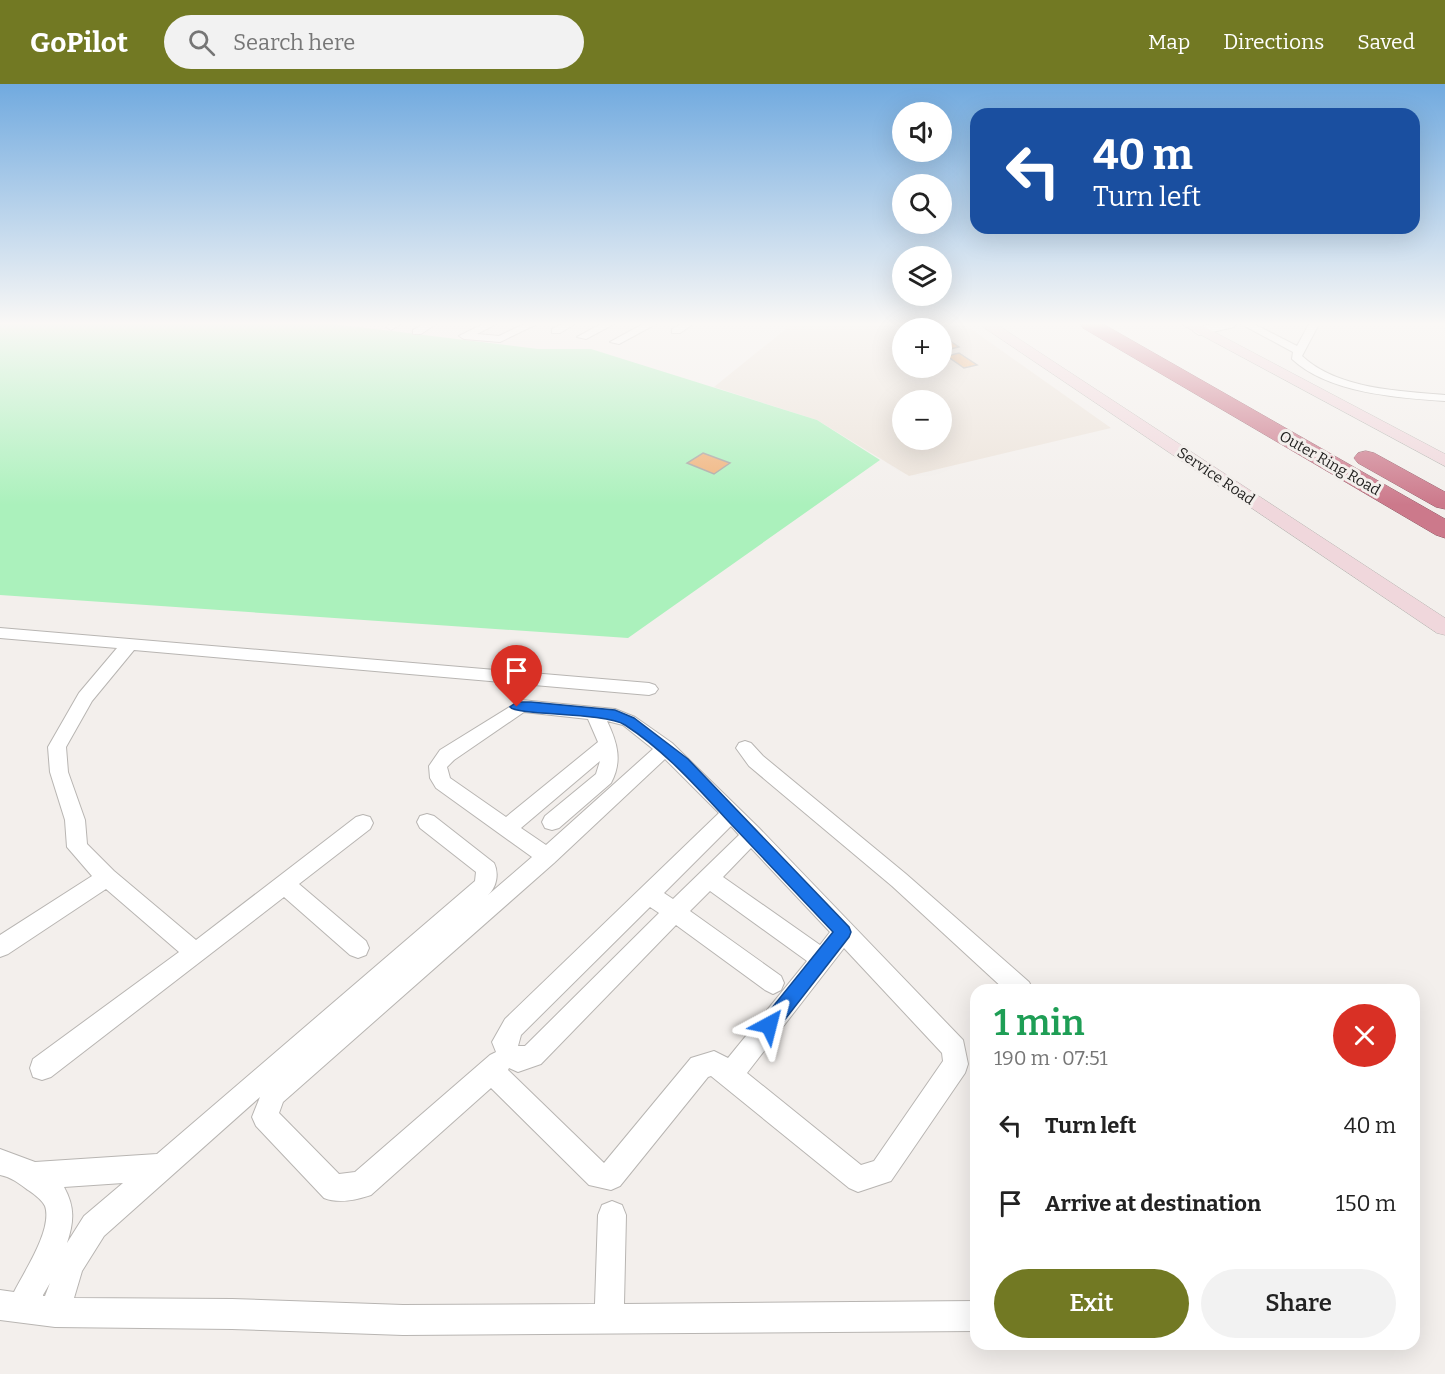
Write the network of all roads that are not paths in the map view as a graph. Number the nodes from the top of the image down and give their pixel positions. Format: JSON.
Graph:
{"nodes":[{"id":1,"x":1077,"y":384,"type":"edge"},
{"id":2,"x":1194,"y":384,"type":"edge"},
{"id":3,"x":1234,"y":384,"type":"edge"},
{"id":4,"x":1299,"y":384,"type":"edge"},
{"id":5,"x":1356,"y":384,"type":"edge"},
{"id":6,"x":1374,"y":389,"type":"junction"},
{"id":7,"x":1261,"y":399,"type":"dead end"},
{"id":8,"x":1434,"y":406,"type":"edge"},
{"id":9,"x":1344,"y":446,"type":"dead end"},
{"id":10,"x":1445,"y":461,"type":"edge"},
{"id":11,"x":1445,"y":502,"type":"edge"},
{"id":12,"x":1445,"y":530,"type":"edge"},
{"id":13,"x":1445,"y":628,"type":"edge"},
{"id":14,"x":0,"y":633,"type":"edge"},
{"id":15,"x":129,"y":645,"type":"junction"},
{"id":16,"x":540,"y":678,"type":"junction"},
{"id":17,"x":585,"y":683,"type":"junction"},
{"id":18,"x":649,"y":689,"type":"dead end"},
{"id":19,"x":531,"y":706,"type":"junction"},
{"id":20,"x":574,"y":711,"type":"junction"},
{"id":21,"x":594,"y":712,"type":"junction"},
{"id":22,"x":608,"y":744,"type":"junction"},
{"id":23,"x":666,"y":748,"type":"junction"},
{"id":24,"x":745,"y":748,"type":"dead end"},
{"id":25,"x":731,"y":813,"type":"junction"},
{"id":26,"x":427,"y":822,"type":"dead end"},
{"id":27,"x":552,"y":822,"type":"dead end"},
{"id":28,"x":363,"y":823,"type":"dead end"},
{"id":29,"x":507,"y":828,"type":"junction"},
{"id":30,"x":752,"y":834,"type":"junction"},
{"id":31,"x":547,"y":857,"type":"junction"},
{"id":32,"x":107,"y":877,"type":"junction"},
{"id":33,"x":708,"y":878,"type":"junction"},
{"id":34,"x":284,"y":884,"type":"junction"},
{"id":35,"x":648,"y":894,"type":"junction"},
{"id":36,"x":675,"y":912,"type":"junction"},
{"id":37,"x":843,"y":932,"type":"junction"},
{"id":38,"x":0,"y":947,"type":"edge"},
{"id":39,"x":358,"y":948,"type":"dead end"},
{"id":40,"x":196,"y":953,"type":"junction"},
{"id":41,"x":822,"y":959,"type":"junction"},
{"id":42,"x":773,"y":983,"type":"dead end"},
{"id":43,"x":1014,"y":984,"type":"edge"},
{"id":44,"x":500,"y":1063,"type":"junction"},
{"id":45,"x":42,"y":1068,"type":"dead end"},
{"id":46,"x":730,"y":1075,"type":"junction"},
{"id":47,"x":0,"y":1162,"type":"edge"},
{"id":48,"x":159,"y":1167,"type":"junction"},
{"id":49,"x":32,"y":1176,"type":"junction"},
{"id":50,"x":612,"y":1215,"type":"dead end"},
{"id":51,"x":10,"y":1306,"type":"edge"},
{"id":52,"x":55,"y":1312,"type":"junction"},
{"id":53,"x":970,"y":1316,"type":"edge"},
{"id":54,"x":609,"y":1318,"type":"junction"}],
"edges":[{"from":1,"to":13,"type":"main road","name":"Service Road"},
{"from":2,"to":12,"type":"highway","name":"Outer Ring Road"},
{"from":3,"to":7,"type":"highway"},
{"from":4,"to":10,"type":"main road"},
{"from":5,"to":6,"type":"street"},
{"from":6,"to":8,"type":"street"},
{"from":6,"to":8,"type":"street"},
{"from":9,"to":11,"type":"highway","name":"Outer Ring Road"},
{"from":14,"to":15,"type":"street"},
{"from":15,"to":16,"type":"street"},
{"from":15,"to":32,"type":"street"},
{"from":16,"to":17,"type":"street"},
{"from":16,"to":19,"type":"street"},
{"from":17,"to":18,"type":"street"},
{"from":17,"to":20,"type":"street"},
{"from":19,"to":20,"type":"street"},
{"from":19,"to":29,"type":"street"},
{"from":20,"to":21,"type":"street"},
{"from":21,"to":22,"type":"street"},
{"from":21,"to":23,"type":"street"},
{"from":22,"to":27,"type":"street"},
{"from":22,"to":29,"type":"street"},
{"from":23,"to":25,"type":"street"},
{"from":23,"to":31,"type":"street"},
{"from":24,"to":43,"type":"street"},
{"from":25,"to":30,"type":"street"},
{"from":25,"to":35,"type":"street"},
{"from":26,"to":48,"type":"street"},
{"from":28,"to":34,"type":"street"},
{"from":29,"to":31,"type":"street"},
{"from":30,"to":33,"type":"street"},
{"from":30,"to":37,"type":"street"},
{"from":31,"to":44,"type":"street"},
{"from":32,"to":38,"type":"street"},
{"from":32,"to":40,"type":"street"},
{"from":33,"to":36,"type":"street"},
{"from":33,"to":41,"type":"street"},
{"from":34,"to":39,"type":"street"},
{"from":34,"to":40,"type":"street"},
{"from":35,"to":36,"type":"street"},
{"from":35,"to":44,"type":"street"},
{"from":36,"to":42,"type":"street"},
{"from":36,"to":44,"type":"street"},
{"from":37,"to":41,"type":"street"},
{"from":37,"to":46,"type":"street"},
{"from":40,"to":45,"type":"street"},
{"from":41,"to":46,"type":"street"},
{"from":44,"to":46,"type":"street"},
{"from":47,"to":49,"type":"street"},
{"from":48,"to":49,"type":"street"},
{"from":48,"to":52,"type":"street"},
{"from":49,"to":51,"type":"street"},
{"from":50,"to":54,"type":"street"},
{"from":51,"to":52,"type":"street"},
{"from":52,"to":54,"type":"street"},
{"from":53,"to":54,"type":"street"}]}
